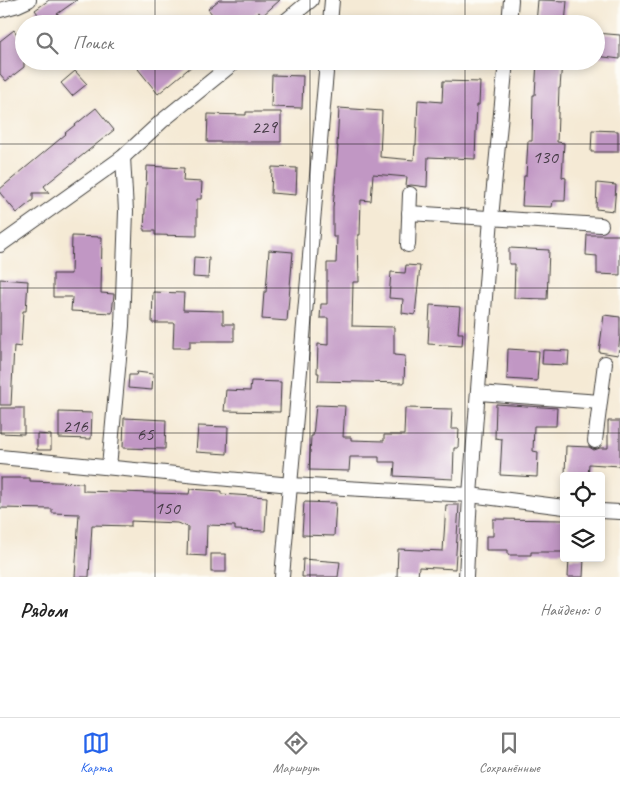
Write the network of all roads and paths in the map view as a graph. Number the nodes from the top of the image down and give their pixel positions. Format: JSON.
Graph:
{"nodes":[{"id":1,"x":29,"y":0,"type":"edge"},
{"id":2,"x":311,"y":0,"type":"edge"},
{"id":3,"x":332,"y":0,"type":"edge"},
{"id":4,"x":511,"y":0,"type":"edge"},
{"id":5,"x":0,"y":10,"type":"edge"},
{"id":6,"x":293,"y":15,"type":"edge"},
{"id":7,"x":331,"y":15,"type":"edge"},
{"id":8,"x":510,"y":15,"type":"edge"},
{"id":9,"x":225,"y":70,"type":"edge"},
{"id":10,"x":326,"y":70,"type":"edge"},
{"id":11,"x":505,"y":70,"type":"edge"},
{"id":12,"x":123,"y":157,"type":"junction"},
{"id":13,"x":410,"y":194,"type":"dead end"},
{"id":14,"x":410,"y":213,"type":"junction"},
{"id":15,"x":491,"y":218,"type":"junction"},
{"id":16,"x":601,"y":224,"type":"dead end"},
{"id":17,"x":0,"y":245,"type":"edge"},
{"id":18,"x":408,"y":246,"type":"dead end"},
{"id":19,"x":605,"y":363,"type":"dead end"},
{"id":20,"x":479,"y":394,"type":"junction"},
{"id":21,"x":600,"y":402,"type":"junction"},
{"id":22,"x":595,"y":441,"type":"dead end"},
{"id":23,"x":0,"y":457,"type":"edge"},
{"id":24,"x":110,"y":467,"type":"junction"},
{"id":25,"x":291,"y":485,"type":"junction"},
{"id":26,"x":470,"y":495,"type":"junction"},
{"id":27,"x":560,"y":506,"type":"edge"},
{"id":28,"x":605,"y":511,"type":"edge"},
{"id":29,"x":620,"y":512,"type":"edge"},
{"id":30,"x":282,"y":577,"type":"edge"},
{"id":31,"x":466,"y":577,"type":"edge"}],
"edges":[{"from":1,"to":5,"type":"street"},
{"from":2,"to":6,"type":"street"},
{"from":3,"to":7,"type":"street"},
{"from":4,"to":8,"type":"street"},
{"from":9,"to":12,"type":"street"},
{"from":10,"to":25,"type":"street"},
{"from":11,"to":15,"type":"street"},
{"from":12,"to":17,"type":"street"},
{"from":12,"to":24,"type":"street"},
{"from":13,"to":14,"type":"street"},
{"from":14,"to":15,"type":"street"},
{"from":14,"to":18,"type":"street"},
{"from":15,"to":16,"type":"street"},
{"from":15,"to":20,"type":"street"},
{"from":19,"to":21,"type":"street"},
{"from":20,"to":21,"type":"street"},
{"from":20,"to":26,"type":"street"},
{"from":21,"to":22,"type":"street"},
{"from":23,"to":24,"type":"street"},
{"from":24,"to":25,"type":"street"},
{"from":25,"to":26,"type":"street"},
{"from":25,"to":30,"type":"street"},
{"from":26,"to":27,"type":"street"},
{"from":26,"to":31,"type":"street"},
{"from":28,"to":29,"type":"street"}]}
